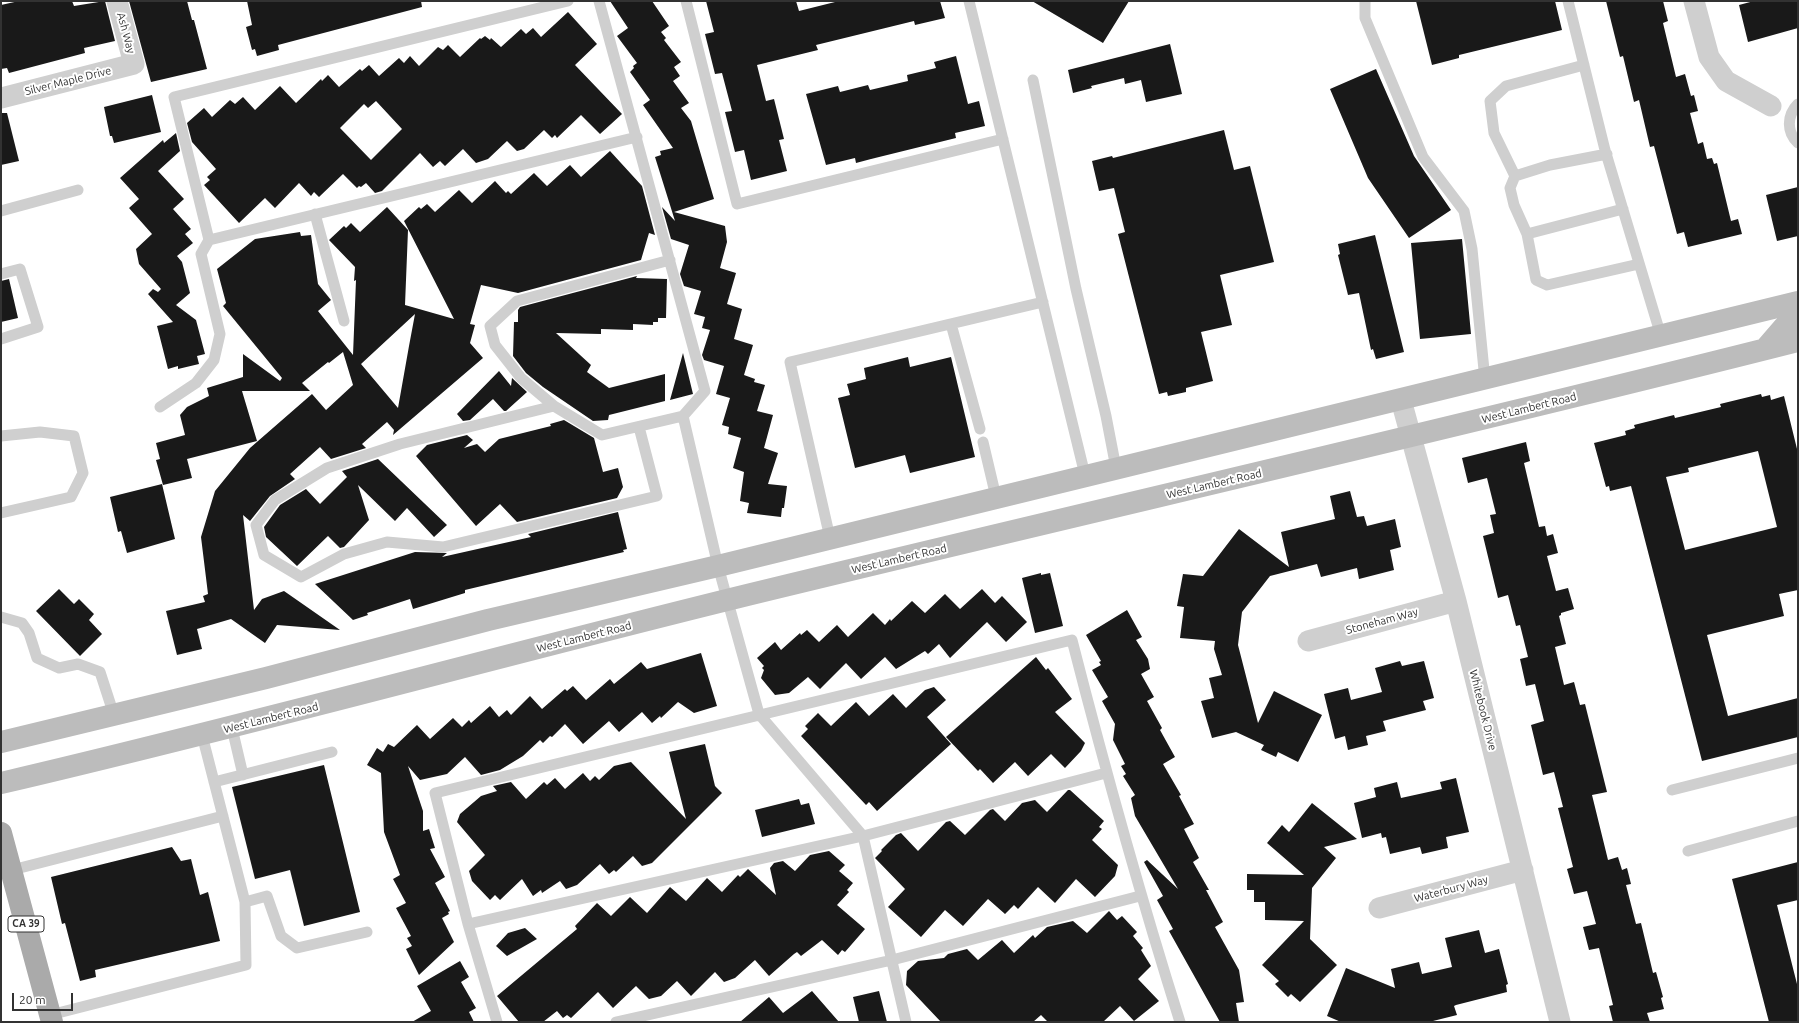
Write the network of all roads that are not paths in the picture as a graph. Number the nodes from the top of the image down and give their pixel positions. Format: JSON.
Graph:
{"nodes":[{"id":1,"x":117,"y":1,"type":"edge"},
{"id":2,"x":568,"y":1,"type":"edge"},
{"id":3,"x":599,"y":1,"type":"edge"},
{"id":4,"x":686,"y":1,"type":"edge"},
{"id":5,"x":969,"y":1,"type":"edge"},
{"id":6,"x":1365,"y":1,"type":"edge"},
{"id":7,"x":1568,"y":1,"type":"edge"},
{"id":8,"x":1694,"y":1,"type":"edge"},
{"id":9,"x":134,"y":64,"type":"joint"},
{"id":10,"x":1584,"y":65,"type":"junction"},
{"id":11,"x":1033,"y":80,"type":"dead end"},
{"id":12,"x":1,"y":98,"type":"edge"},
{"id":13,"x":1798,"y":104,"type":"edge"},
{"id":14,"x":1771,"y":106,"type":"joint"},
{"id":15,"x":1790,"y":115,"type":"junction"},
{"id":16,"x":638,"y":137,"type":"junction"},
{"id":17,"x":1003,"y":139,"type":"junction"},
{"id":18,"x":1798,"y":142,"type":"edge"},
{"id":19,"x":1607,"y":154,"type":"junction"},
{"id":20,"x":1515,"y":176,"type":"junction"},
{"id":21,"x":78,"y":190,"type":"dead end"},
{"id":22,"x":1623,"y":209,"type":"junction"},
{"id":23,"x":1,"y":211,"type":"edge"},
{"id":24,"x":315,"y":214,"type":"junction"},
{"id":25,"x":1527,"y":234,"type":"junction"},
{"id":26,"x":209,"y":240,"type":"junction"},
{"id":27,"x":670,"y":260,"type":"junction"},
{"id":28,"x":1639,"y":264,"type":"junction"},
{"id":29,"x":1,"y":274,"type":"edge"},
{"id":30,"x":1043,"y":302,"type":"junction"},
{"id":31,"x":1798,"y":302,"type":"edge"},
{"id":32,"x":344,"y":321,"type":"dead end"},
{"id":33,"x":1798,"y":323,"type":"edge"},
{"id":34,"x":952,"y":324,"type":"junction"},
{"id":35,"x":1661,"y":336,"type":"junction"},
{"id":36,"x":1,"y":338,"type":"edge"},
{"id":37,"x":1798,"y":341,"type":"edge"},
{"id":38,"x":1765,"y":349,"type":"junction"},
{"id":39,"x":1485,"y":380,"type":"junction"},
{"id":40,"x":1401,"y":400,"type":"junction"},
{"id":41,"x":554,"y":406,"type":"junction"},
{"id":42,"x":160,"y":407,"type":"dead end"},
{"id":43,"x":683,"y":416,"type":"junction"},
{"id":44,"x":639,"y":427,"type":"junction"},
{"id":45,"x":980,"y":429,"type":"dead end"},
{"id":46,"x":1,"y":436,"type":"edge"},
{"id":47,"x":1410,"y":437,"type":"junction"},
{"id":48,"x":983,"y":442,"type":"dead end"},
{"id":49,"x":1116,"y":468,"type":"junction"},
{"id":50,"x":1085,"y":475,"type":"junction"},
{"id":51,"x":996,"y":497,"type":"junction"},
{"id":52,"x":1,"y":513,"type":"edge"},
{"id":53,"x":830,"y":538,"type":"junction"},
{"id":54,"x":718,"y":566,"type":"junction"},
{"id":55,"x":728,"y":600,"type":"junction"},
{"id":56,"x":1456,"y":602,"type":"junction"},
{"id":57,"x":1,"y":617,"type":"edge"},
{"id":58,"x":1308,"y":641,"type":"dead end"},
{"id":59,"x":758,"y":714,"type":"junction"},
{"id":60,"x":114,"y":715,"type":"junction"},
{"id":61,"x":232,"y":728,"type":"junction"},
{"id":62,"x":202,"y":735,"type":"junction"},
{"id":63,"x":1,"y":742,"type":"edge"},
{"id":64,"x":332,"y":752,"type":"dead end"},
{"id":65,"x":1798,"y":758,"type":"edge"},
{"id":66,"x":1106,"y":773,"type":"junction"},
{"id":67,"x":244,"y":774,"type":"junction"},
{"id":68,"x":214,"y":782,"type":"junction"},
{"id":69,"x":1,"y":783,"type":"edge"},
{"id":70,"x":1672,"y":790,"type":"dead end"},
{"id":71,"x":222,"y":816,"type":"junction"},
{"id":72,"x":1798,"y":821,"type":"edge"},
{"id":73,"x":1,"y":833,"type":"edge"},
{"id":74,"x":863,"y":836,"type":"junction"},
{"id":75,"x":1688,"y":850,"type":"dead end"},
{"id":76,"x":12,"y":870,"type":"junction"},
{"id":77,"x":1523,"y":870,"type":"junction"},
{"id":78,"x":1140,"y":896,"type":"junction"},
{"id":79,"x":245,"y":902,"type":"junction"},
{"id":80,"x":1379,"y":908,"type":"dead end"},
{"id":81,"x":468,"y":924,"type":"junction"},
{"id":82,"x":367,"y":932,"type":"dead end"},
{"id":83,"x":892,"y":960,"type":"junction"},
{"id":84,"x":51,"y":1019,"type":"edge"},
{"id":85,"x":497,"y":1022,"type":"edge"},
{"id":86,"x":616,"y":1022,"type":"edge"},
{"id":87,"x":906,"y":1022,"type":"edge"},
{"id":88,"x":1180,"y":1022,"type":"edge"},
{"id":89,"x":1560,"y":1022,"type":"edge"}],
"edges":[{"from":1,"to":9,"type":"street","name":"Ash Way"},
{"from":2,"to":26,"type":"lane"},
{"from":3,"to":16,"type":"lane"},
{"from":4,"to":17,"type":"lane"},
{"from":5,"to":17,"type":"lane"},
{"from":6,"to":39,"type":"lane"},
{"from":7,"to":10,"type":"lane"},
{"from":8,"to":14,"type":"street"},
{"from":9,"to":12,"type":"street","name":"Silver Maple Drive"},
{"from":10,"to":19,"type":"lane"},
{"from":10,"to":20,"type":"lane"},
{"from":11,"to":49,"type":"lane"},
{"from":13,"to":15,"type":"lane"},
{"from":14,"to":15,"type":"lane"},
{"from":15,"to":18,"type":"lane"},
{"from":16,"to":24,"type":"lane"},
{"from":16,"to":27,"type":"lane"},
{"from":17,"to":30,"type":"lane"},
{"from":19,"to":20,"type":"lane"},
{"from":19,"to":22,"type":"lane"},
{"from":20,"to":25,"type":"lane"},
{"from":21,"to":23,"type":"lane"},
{"from":22,"to":25,"type":"lane"},
{"from":22,"to":28,"type":"lane"},
{"from":24,"to":26,"type":"lane"},
{"from":24,"to":32,"type":"lane"},
{"from":25,"to":28,"type":"lane"},
{"from":26,"to":42,"type":"lane"},
{"from":27,"to":41,"type":"lane"},
{"from":27,"to":43,"type":"lane"},
{"from":28,"to":35,"type":"lane"},
{"from":29,"to":36,"type":"lane"},
{"from":30,"to":34,"type":"lane"},
{"from":30,"to":50,"type":"lane"},
{"from":31,"to":35,"type":"main road"},
{"from":33,"to":38,"type":"main road"},
{"from":34,"to":45,"type":"lane"},
{"from":34,"to":53,"type":"lane"},
{"from":35,"to":39,"type":"main road"},
{"from":37,"to":38,"type":"main road","name":"West Lambert Road"},
{"from":38,"to":47,"type":"main road","name":"West Lambert Road"},
{"from":39,"to":40,"type":"main road"},
{"from":40,"to":47,"type":"street","name":"Whitebook Drive"},
{"from":40,"to":49,"type":"main road"},
{"from":41,"to":44,"type":"lane"},
{"from":41,"to":44,"type":"lane"},
{"from":43,"to":44,"type":"lane"},
{"from":43,"to":54,"type":"lane"},
{"from":46,"to":52,"type":"lane"},
{"from":47,"to":55,"type":"main road","name":"West Lambert Road"},
{"from":47,"to":56,"type":"street","name":"Whitebook Drive"},
{"from":48,"to":51,"type":"lane"},
{"from":49,"to":50,"type":"main road"},
{"from":50,"to":51,"type":"main road"},
{"from":51,"to":53,"type":"main road"},
{"from":53,"to":54,"type":"main road"},
{"from":54,"to":55,"type":"lane"},
{"from":54,"to":60,"type":"main road"},
{"from":55,"to":59,"type":"lane"},
{"from":55,"to":61,"type":"main road","name":"West Lambert Road"},
{"from":56,"to":58,"type":"street","name":"Stoneham Way"},
{"from":56,"to":77,"type":"street","name":"Whitebook Drive"},
{"from":57,"to":60,"type":"lane"},
{"from":59,"to":66,"type":"lane"},
{"from":59,"to":74,"type":"lane"},
{"from":59,"to":81,"type":"lane"},
{"from":60,"to":63,"type":"main road"},
{"from":61,"to":62,"type":"main road","name":"West Lambert Road"},
{"from":61,"to":67,"type":"lane"},
{"from":62,"to":68,"type":"lane"},
{"from":62,"to":69,"type":"main road","name":"West Lambert Road"},
{"from":64,"to":67,"type":"lane"},
{"from":65,"to":70,"type":"lane"},
{"from":66,"to":74,"type":"lane"},
{"from":66,"to":78,"type":"lane"},
{"from":67,"to":68,"type":"lane"},
{"from":68,"to":71,"type":"lane"},
{"from":71,"to":76,"type":"lane"},
{"from":71,"to":79,"type":"lane"},
{"from":72,"to":75,"type":"lane"},
{"from":73,"to":76,"type":"main road","number":"CA 39"},
{"from":74,"to":81,"type":"lane"},
{"from":74,"to":83,"type":"lane"},
{"from":76,"to":84,"type":"main road","number":"CA 39"},
{"from":77,"to":80,"type":"street","name":"Waterbury Way"},
{"from":77,"to":89,"type":"street","name":"Whitebook Drive"},
{"from":78,"to":83,"type":"lane"},
{"from":78,"to":88,"type":"lane"},
{"from":79,"to":82,"type":"lane"},
{"from":79,"to":84,"type":"lane"},
{"from":81,"to":85,"type":"lane"},
{"from":83,"to":86,"type":"lane"},
{"from":83,"to":87,"type":"lane"}]}
